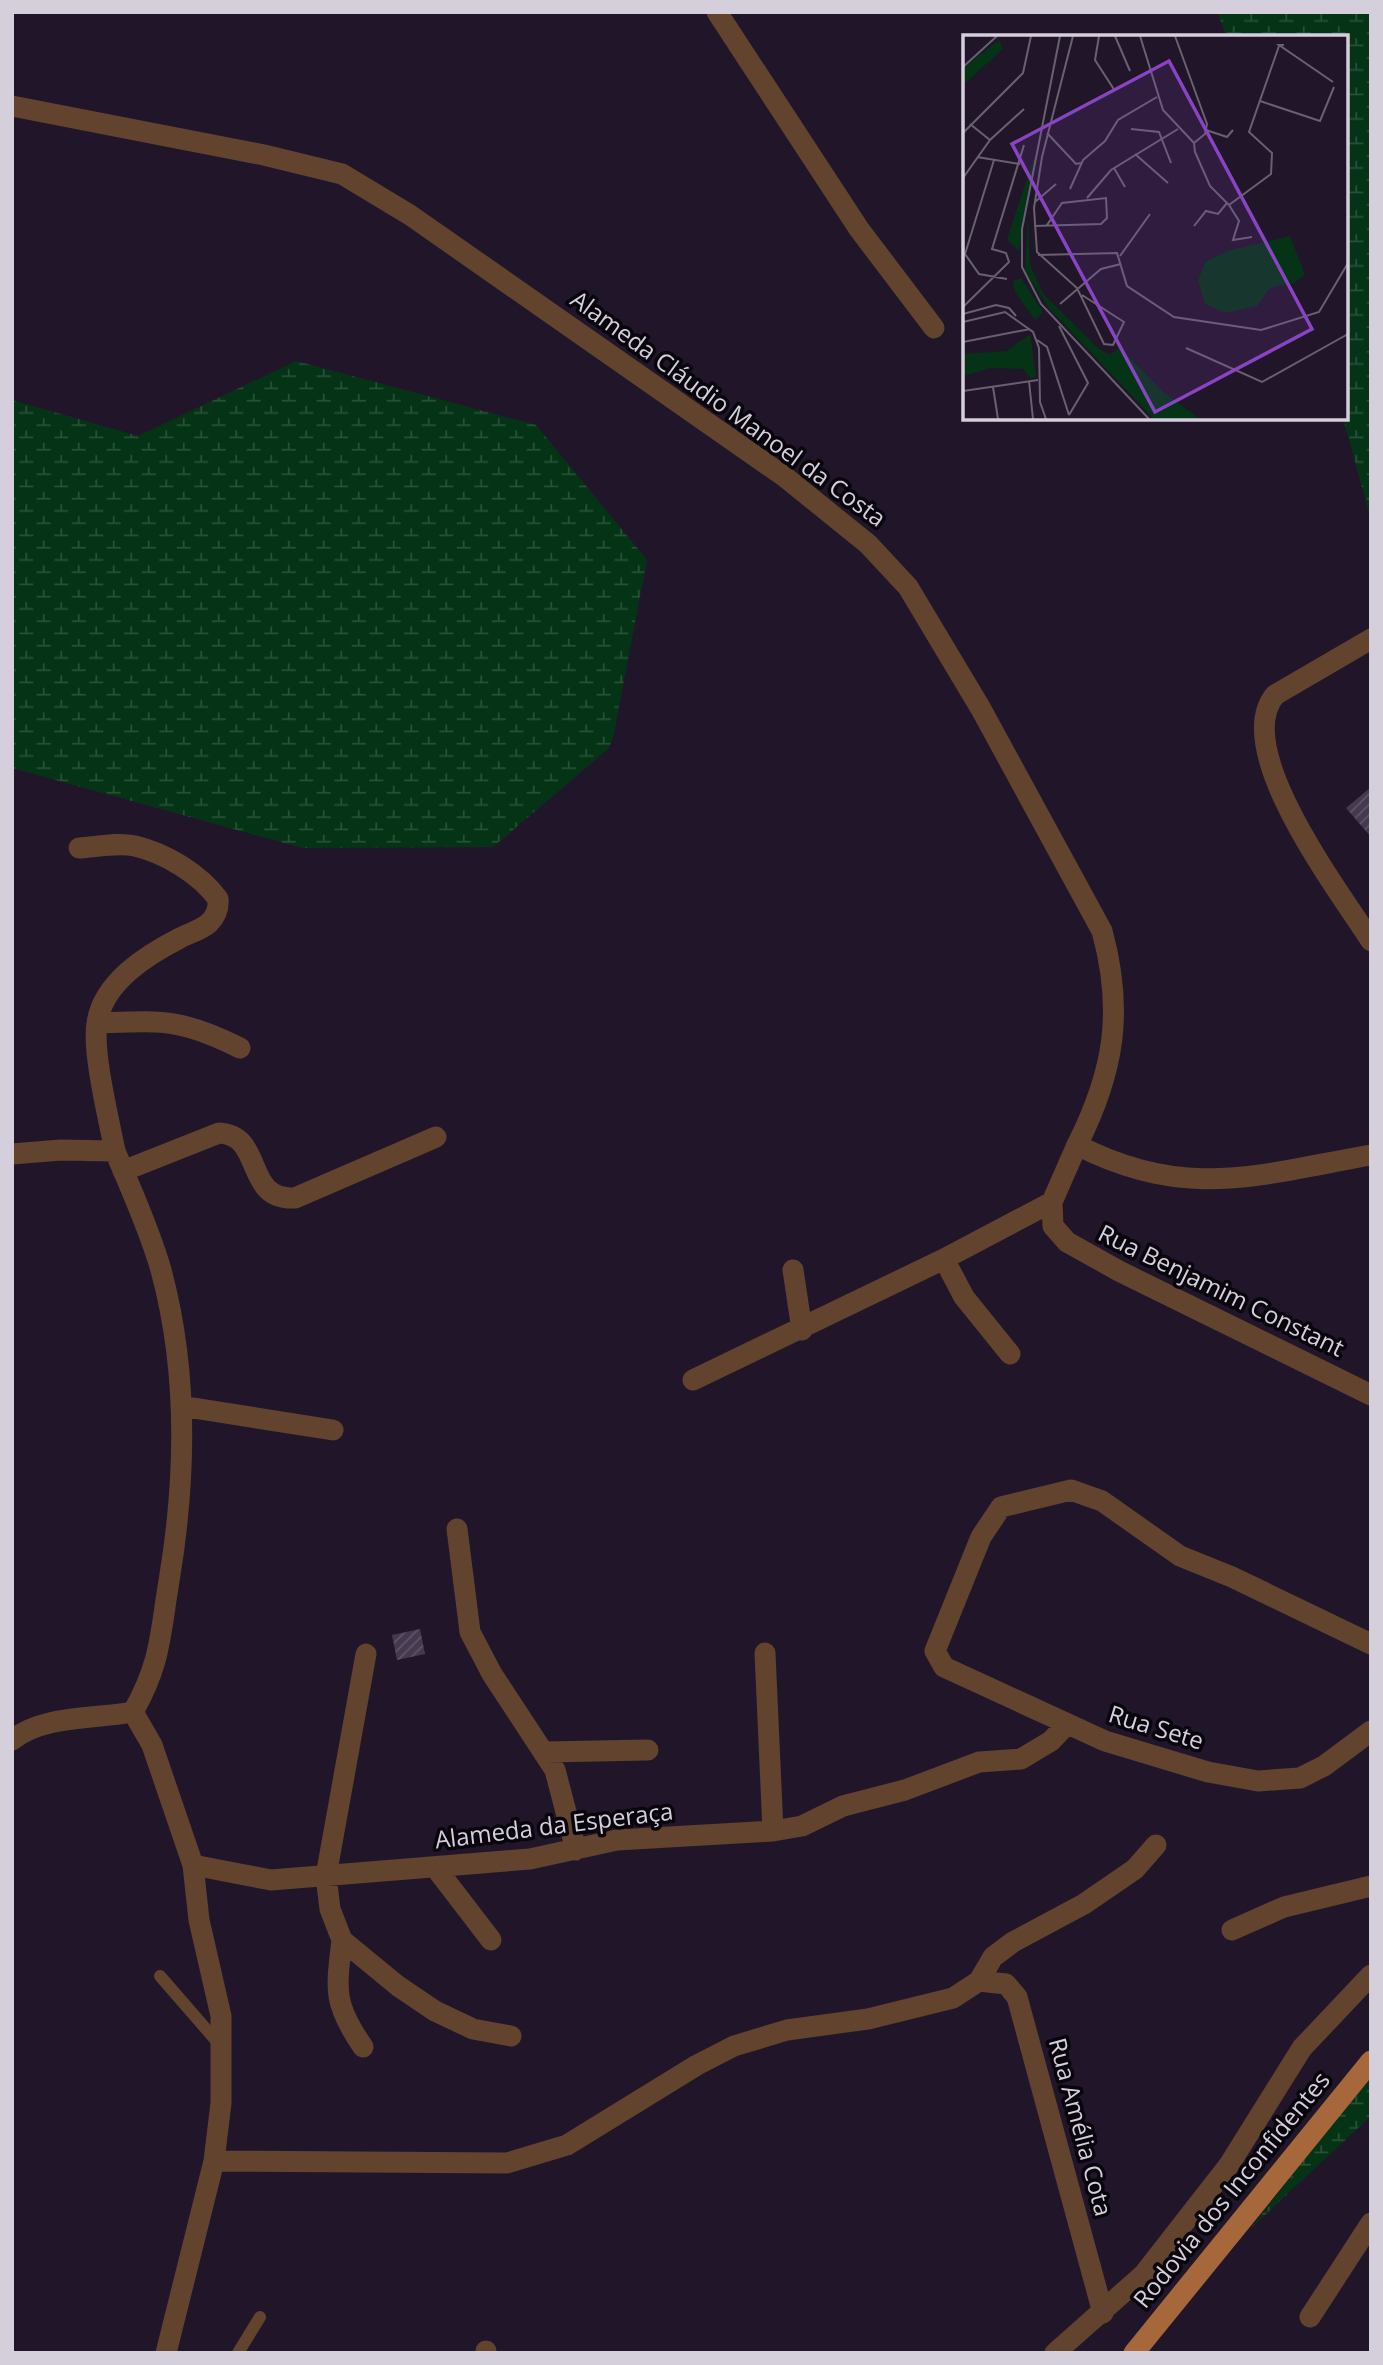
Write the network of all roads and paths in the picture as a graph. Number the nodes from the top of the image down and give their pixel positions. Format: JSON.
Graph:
{"nodes":[{"id":1,"x":717,"y":12,"type":"edge"},
{"id":2,"x":12,"y":106,"type":"edge"},
{"id":3,"x":934,"y":328,"type":"dead end"},
{"id":4,"x":1371,"y":639,"type":"edge"},
{"id":5,"x":79,"y":848,"type":"dead end"},
{"id":6,"x":1371,"y":941,"type":"edge"},
{"id":7,"x":97,"y":1023,"type":"junction"},
{"id":8,"x":240,"y":1048,"type":"dead end"},
{"id":9,"x":436,"y":1137,"type":"dead end"},
{"id":10,"x":1077,"y":1145,"type":"junction"},
{"id":11,"x":115,"y":1151,"type":"junction"},
{"id":12,"x":12,"y":1154,"type":"edge"},
{"id":13,"x":1371,"y":1155,"type":"edge"},
{"id":14,"x":123,"y":1171,"type":"junction"},
{"id":15,"x":1052,"y":1202,"type":"junction"},
{"id":16,"x":1054,"y":1226,"type":"joint"},
{"id":17,"x":944,"y":1259,"type":"junction"},
{"id":18,"x":793,"y":1270,"type":"dead end"},
{"id":19,"x":802,"y":1330,"type":"junction"},
{"id":20,"x":1010,"y":1354,"type":"dead end"},
{"id":21,"x":693,"y":1380,"type":"dead end"},
{"id":22,"x":1371,"y":1395,"type":"edge"},
{"id":23,"x":181,"y":1406,"type":"junction"},
{"id":24,"x":333,"y":1430,"type":"dead end"},
{"id":25,"x":457,"y":1529,"type":"dead end"},
{"id":26,"x":1371,"y":1644,"type":"edge"},
{"id":27,"x":765,"y":1653,"type":"dead end"},
{"id":28,"x":366,"y":1654,"type":"dead end"},
{"id":29,"x":132,"y":1712,"type":"junction"},
{"id":30,"x":1068,"y":1724,"type":"junction"},
{"id":31,"x":1371,"y":1731,"type":"edge"},
{"id":32,"x":12,"y":1740,"type":"edge"},
{"id":33,"x":648,"y":1750,"type":"dead end"},
{"id":34,"x":545,"y":1752,"type":"junction"},
{"id":35,"x":773,"y":1831,"type":"junction"},
{"id":36,"x":1156,"y":1845,"type":"dead end"},
{"id":37,"x":576,"y":1850,"type":"junction"},
{"id":38,"x":193,"y":1865,"type":"junction"},
{"id":39,"x":435,"y":1867,"type":"junction"},
{"id":40,"x":326,"y":1876,"type":"junction"},
{"id":41,"x":1371,"y":1886,"type":"edge"},
{"id":42,"x":1232,"y":1930,"type":"dead end"},
{"id":43,"x":342,"y":1940,"type":"junction"},
{"id":44,"x":491,"y":1940,"type":"dead end"},
{"id":45,"x":1371,"y":1975,"type":"edge"},
{"id":46,"x":160,"y":1976,"type":"dead end"},
{"id":47,"x":979,"y":1981,"type":"junction"},
{"id":48,"x":511,"y":2036,"type":"dead end"},
{"id":49,"x":223,"y":2048,"type":"junction"},
{"id":50,"x":363,"y":2048,"type":"dead end"},
{"id":51,"x":1371,"y":2061,"type":"edge"},
{"id":52,"x":214,"y":2161,"type":"junction"},
{"id":53,"x":1371,"y":2222,"type":"edge"},
{"id":54,"x":1103,"y":2313,"type":"junction"},
{"id":55,"x":260,"y":2317,"type":"dead end"},
{"id":56,"x":1310,"y":2317,"type":"dead end"},
{"id":57,"x":166,"y":2353,"type":"edge"},
{"id":58,"x":238,"y":2353,"type":"edge"},
{"id":59,"x":1055,"y":2353,"type":"edge"},
{"id":60,"x":1134,"y":2353,"type":"edge"}],
"edges":[{"from":1,"to":3,"type":"street"},
{"from":2,"to":10,"type":"street","name":"Alameda Cláudio Manoel da Costa"},
{"from":4,"to":6,"type":"street"},
{"from":5,"to":7,"type":"street"},
{"from":7,"to":8,"type":"street"},
{"from":7,"to":11,"type":"street"},
{"from":9,"to":14,"type":"street"},
{"from":10,"to":13,"type":"street"},
{"from":10,"to":15,"type":"street","name":"Alameda Cláudio Manoel da Costa"},
{"from":11,"to":12,"type":"street"},
{"from":11,"to":14,"type":"street"},
{"from":14,"to":23,"type":"street"},
{"from":15,"to":16,"type":"street","name":"Alameda Cláudio Manoel da Costa"},
{"from":15,"to":17,"type":"street"},
{"from":16,"to":22,"type":"street","name":"Rua Benjamim Constant"},
{"from":17,"to":19,"type":"street"},
{"from":17,"to":20,"type":"street"},
{"from":18,"to":19,"type":"street"},
{"from":19,"to":21,"type":"street"},
{"from":23,"to":24,"type":"street"},
{"from":23,"to":29,"type":"street"},
{"from":25,"to":34,"type":"street"},
{"from":26,"to":30,"type":"street","name":"Rua Sete"},
{"from":27,"to":35,"type":"street"},
{"from":28,"to":40,"type":"street"},
{"from":29,"to":32,"type":"street"},
{"from":29,"to":38,"type":"street"},
{"from":30,"to":31,"type":"street","name":"Rua Sete"},
{"from":30,"to":35,"type":"street","name":"Alameda da Esperaça"},
{"from":33,"to":34,"type":"street"},
{"from":34,"to":37,"type":"street"},
{"from":35,"to":37,"type":"street","name":"Alameda da Esperaça"},
{"from":36,"to":47,"type":"street"},
{"from":37,"to":39,"type":"street","name":"Alameda da Esperaça"},
{"from":38,"to":40,"type":"street","name":"Alameda da Esperaça"},
{"from":38,"to":49,"type":"street"},
{"from":39,"to":40,"type":"street","name":"Alameda da Esperaça"},
{"from":39,"to":44,"type":"street"},
{"from":40,"to":43,"type":"street"},
{"from":41,"to":42,"type":"street"},
{"from":43,"to":48,"type":"street"},
{"from":43,"to":50,"type":"street"},
{"from":45,"to":54,"type":"street"},
{"from":46,"to":49,"type":"lane"},
{"from":47,"to":52,"type":"street"},
{"from":47,"to":54,"type":"street","name":"Rua Amélia Cota"},
{"from":49,"to":52,"type":"street"},
{"from":51,"to":60,"type":"main road","name":"Rodovia dos Inconfidentes"},
{"from":52,"to":57,"type":"street"},
{"from":53,"to":56,"type":"street"},
{"from":54,"to":59,"type":"street"},
{"from":55,"to":58,"type":"lane"}]}
